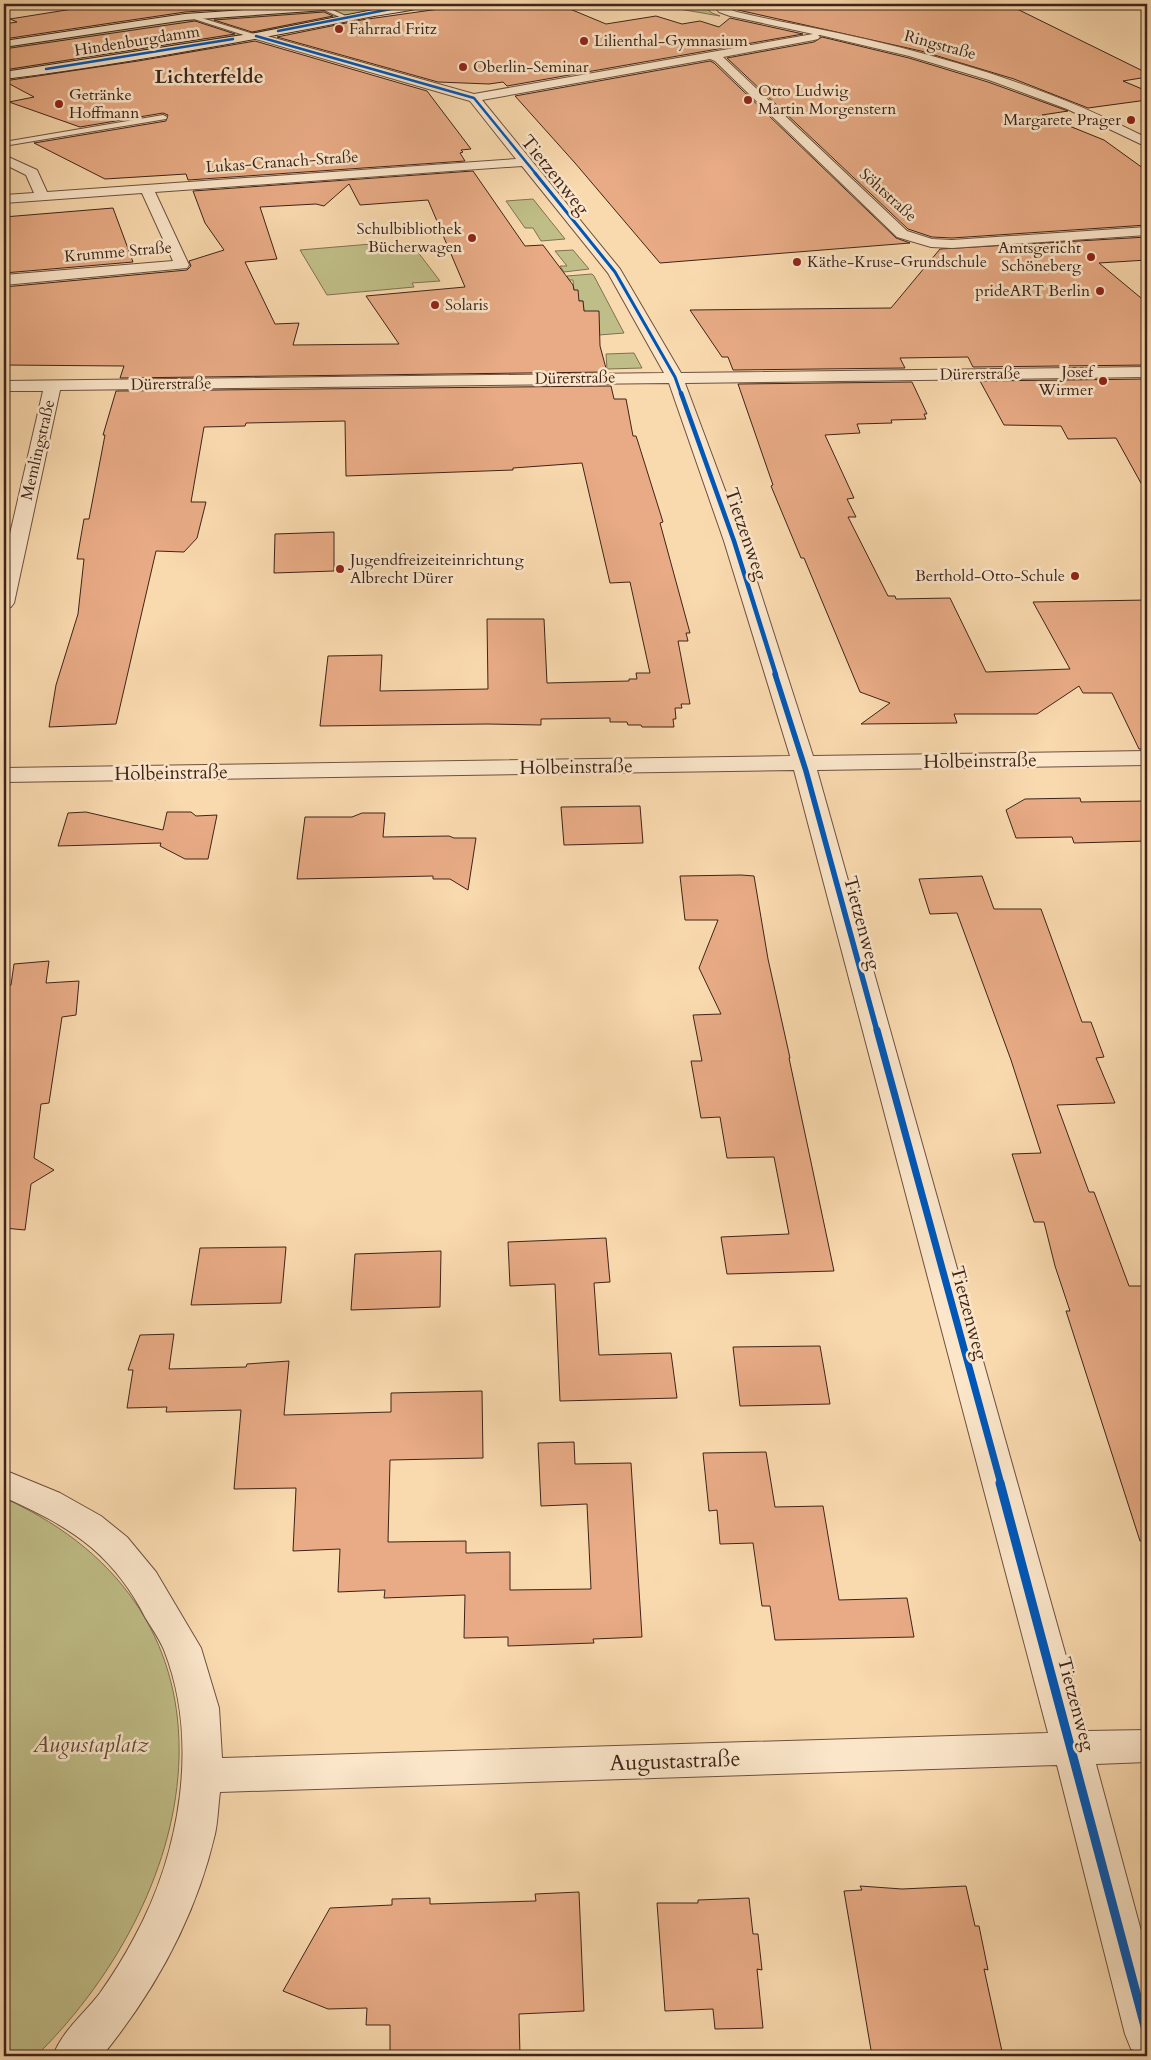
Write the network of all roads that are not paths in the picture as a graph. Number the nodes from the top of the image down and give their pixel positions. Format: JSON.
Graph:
{"nodes":[{"id":1,"x":369,"y":4,"type":"edge"},
{"id":2,"x":427,"y":4,"type":"edge"},
{"id":3,"x":718,"y":4,"type":"edge"},
{"id":4,"x":324,"y":8,"type":"junction"},
{"id":5,"x":193,"y":17,"type":"junction"},
{"id":6,"x":346,"y":18,"type":"junction"},
{"id":7,"x":830,"y":34,"type":"junction"},
{"id":8,"x":256,"y":36,"type":"junction"},
{"id":9,"x":4,"y":44,"type":"edge"},
{"id":10,"x":712,"y":56,"type":"junction"},
{"id":11,"x":4,"y":76,"type":"edge"},
{"id":12,"x":474,"y":98,"type":"junction"},
{"id":13,"x":162,"y":117,"type":"dead end"},
{"id":14,"x":1147,"y":143,"type":"edge"},
{"id":15,"x":4,"y":144,"type":"edge"},
{"id":16,"x":4,"y":159,"type":"edge"},
{"id":17,"x":525,"y":162,"type":"junction"},
{"id":18,"x":147,"y":189,"type":"junction"},
{"id":19,"x":42,"y":196,"type":"junction"},
{"id":20,"x":4,"y":199,"type":"edge"},
{"id":21,"x":1147,"y":231,"type":"edge"},
{"id":22,"x":4,"y":280,"type":"edge"},
{"id":23,"x":1147,"y":372,"type":"edge"},
{"id":24,"x":675,"y":377,"type":"junction"},
{"id":25,"x":53,"y":385,"type":"junction"},
{"id":26,"x":4,"y":386,"type":"edge"},
{"id":27,"x":4,"y":604,"type":"edge"},
{"id":28,"x":1147,"y":758,"type":"edge"},
{"id":29,"x":804,"y":764,"type":"junction"},
{"id":30,"x":4,"y":775,"type":"edge"},
{"id":31,"x":4,"y":1483,"type":"edge"},
{"id":32,"x":1147,"y":1746,"type":"edge"},
{"id":33,"x":1072,"y":1748,"type":"junction"},
{"id":34,"x":203,"y":1776,"type":"junction"},
{"id":35,"x":1147,"y":2034,"type":"edge"},
{"id":36,"x":75,"y":2056,"type":"edge"}],
"edges":[{"from":1,"to":4,"type":"street","name":"Hindenburgdamm"},
{"from":2,"to":6,"type":"street","name":"Hindenburgdamm"},
{"from":3,"to":7,"type":"street","name":"Ringstraße"},
{"from":4,"to":5,"type":"street","name":"Hindenburgdamm"},
{"from":4,"to":6,"type":"lane","name":"Hindenburgdamm"},
{"from":5,"to":8,"type":"lane"},
{"from":5,"to":9,"type":"street","name":"Hindenburgdamm"},
{"from":6,"to":8,"type":"street","name":"Hindenburgdamm"},
{"from":7,"to":10,"type":"street"},
{"from":7,"to":14,"type":"street","name":"Ringstraße"},
{"from":8,"to":11,"type":"street","name":"Hindenburgdamm"},
{"from":8,"to":12,"type":"street"},
{"from":10,"to":12,"type":"street"},
{"from":10,"to":21,"type":"street","name":"Söhtstraße"},
{"from":12,"to":17,"type":"street","name":"Tietzenweg"},
{"from":13,"to":15,"type":"lane"},
{"from":16,"to":19,"type":"street"},
{"from":17,"to":18,"type":"street","name":"Lukas-Cranach-Straße"},
{"from":17,"to":24,"type":"street","name":"Tietzenweg"},
{"from":18,"to":19,"type":"street","name":"Lukas-Cranach-Straße"},
{"from":18,"to":22,"type":"street","name":"Krumme Straße"},
{"from":19,"to":20,"type":"street","name":"Lukas-Cranach-Straße"},
{"from":23,"to":24,"type":"street","name":"Dürerstraße"},
{"from":24,"to":25,"type":"street","name":"Dürerstraße"},
{"from":24,"to":29,"type":"street","name":"Tietzenweg"},
{"from":25,"to":26,"type":"street","name":"Dürerstraße"},
{"from":25,"to":27,"type":"street","name":"Memlingstraße"},
{"from":28,"to":29,"type":"street","name":"Holbeinstraße"},
{"from":29,"to":30,"type":"street","name":"Holbeinstraße"},
{"from":29,"to":33,"type":"street","name":"Tietzenweg"},
{"from":31,"to":34,"type":"street"},
{"from":32,"to":33,"type":"street","name":"Augustastraße"},
{"from":33,"to":34,"type":"street","name":"Augustastraße"},
{"from":33,"to":35,"type":"street","name":"Tietzenweg"},
{"from":34,"to":36,"type":"street"}]}
